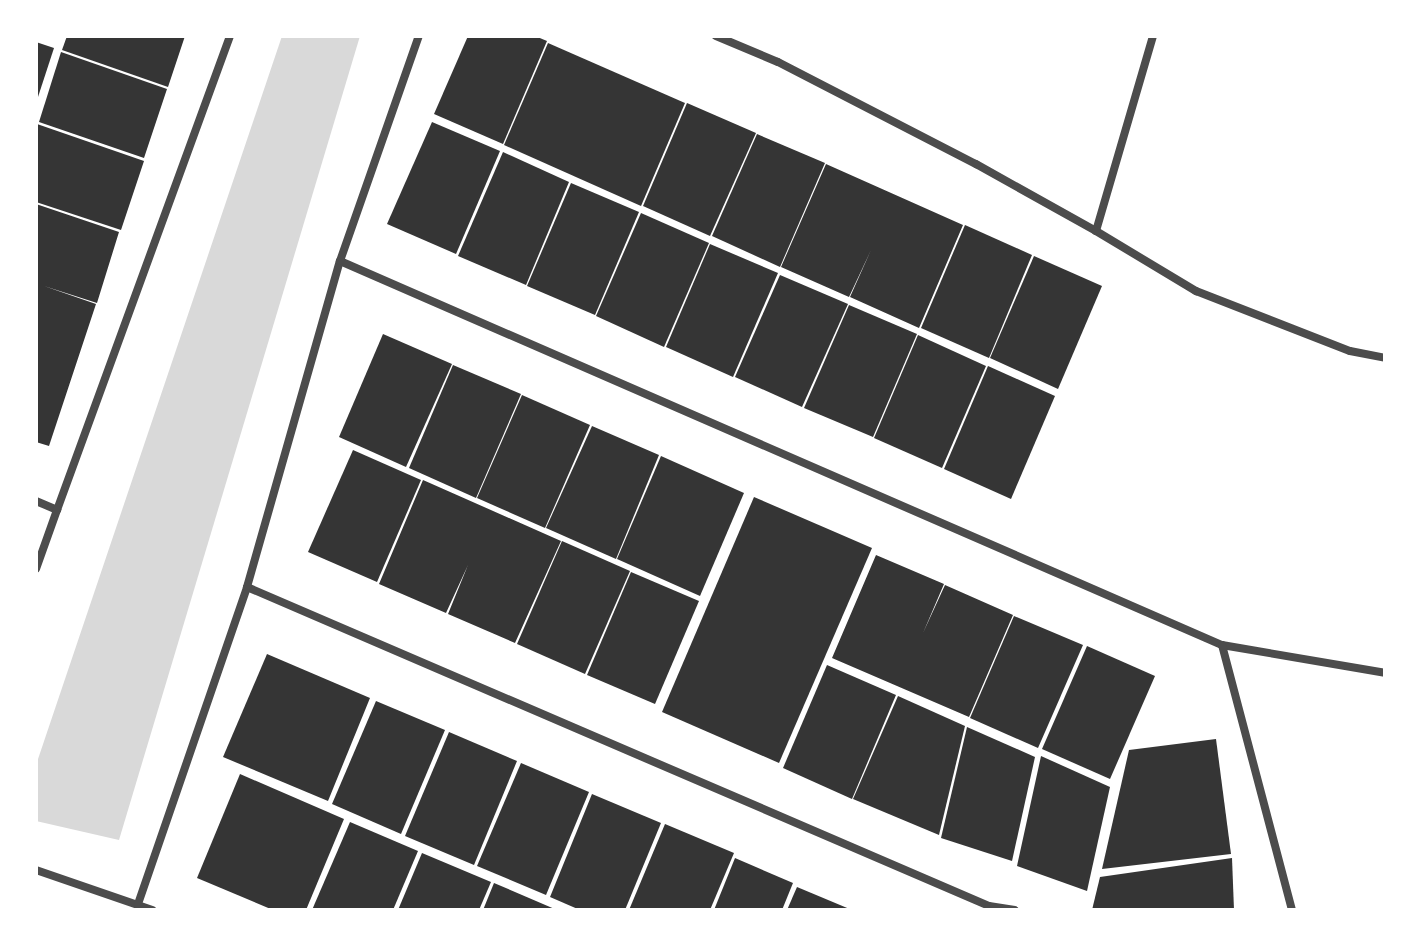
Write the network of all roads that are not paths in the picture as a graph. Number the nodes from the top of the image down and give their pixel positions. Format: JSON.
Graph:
{"nodes":[{"id":1,"x":230,"y":36,"type":"edge"},
{"id":2,"x":419,"y":36,"type":"edge"},
{"id":3,"x":716,"y":36,"type":"edge"},
{"id":4,"x":1153,"y":36,"type":"edge"},
{"id":5,"x":1096,"y":231,"type":"junction"},
{"id":6,"x":340,"y":261,"type":"junction"},
{"id":7,"x":1385,"y":358,"type":"edge"},
{"id":8,"x":36,"y":501,"type":"edge"},
{"id":9,"x":57,"y":510,"type":"junction"},
{"id":10,"x":36,"y":569,"type":"edge"},
{"id":11,"x":247,"y":587,"type":"junction"},
{"id":12,"x":1222,"y":645,"type":"junction"},
{"id":13,"x":1385,"y":673,"type":"edge"},
{"id":14,"x":36,"y":870,"type":"edge"},
{"id":15,"x":138,"y":904,"type":"junction"},
{"id":16,"x":152,"y":910,"type":"edge"},
{"id":17,"x":1015,"y":910,"type":"edge"},
{"id":18,"x":1292,"y":910,"type":"edge"}],
"edges":[{"from":1,"to":9,"type":"street"},
{"from":2,"to":6,"type":"street"},
{"from":3,"to":5,"type":"street"},
{"from":4,"to":5,"type":"street"},
{"from":5,"to":7,"type":"street"},
{"from":6,"to":11,"type":"street"},
{"from":6,"to":12,"type":"street"},
{"from":8,"to":9,"type":"street"},
{"from":9,"to":10,"type":"street"},
{"from":11,"to":15,"type":"street"},
{"from":11,"to":17,"type":"street"},
{"from":12,"to":13,"type":"street"},
{"from":12,"to":18,"type":"street"},
{"from":14,"to":15,"type":"street"},
{"from":15,"to":16,"type":"street"}]}
